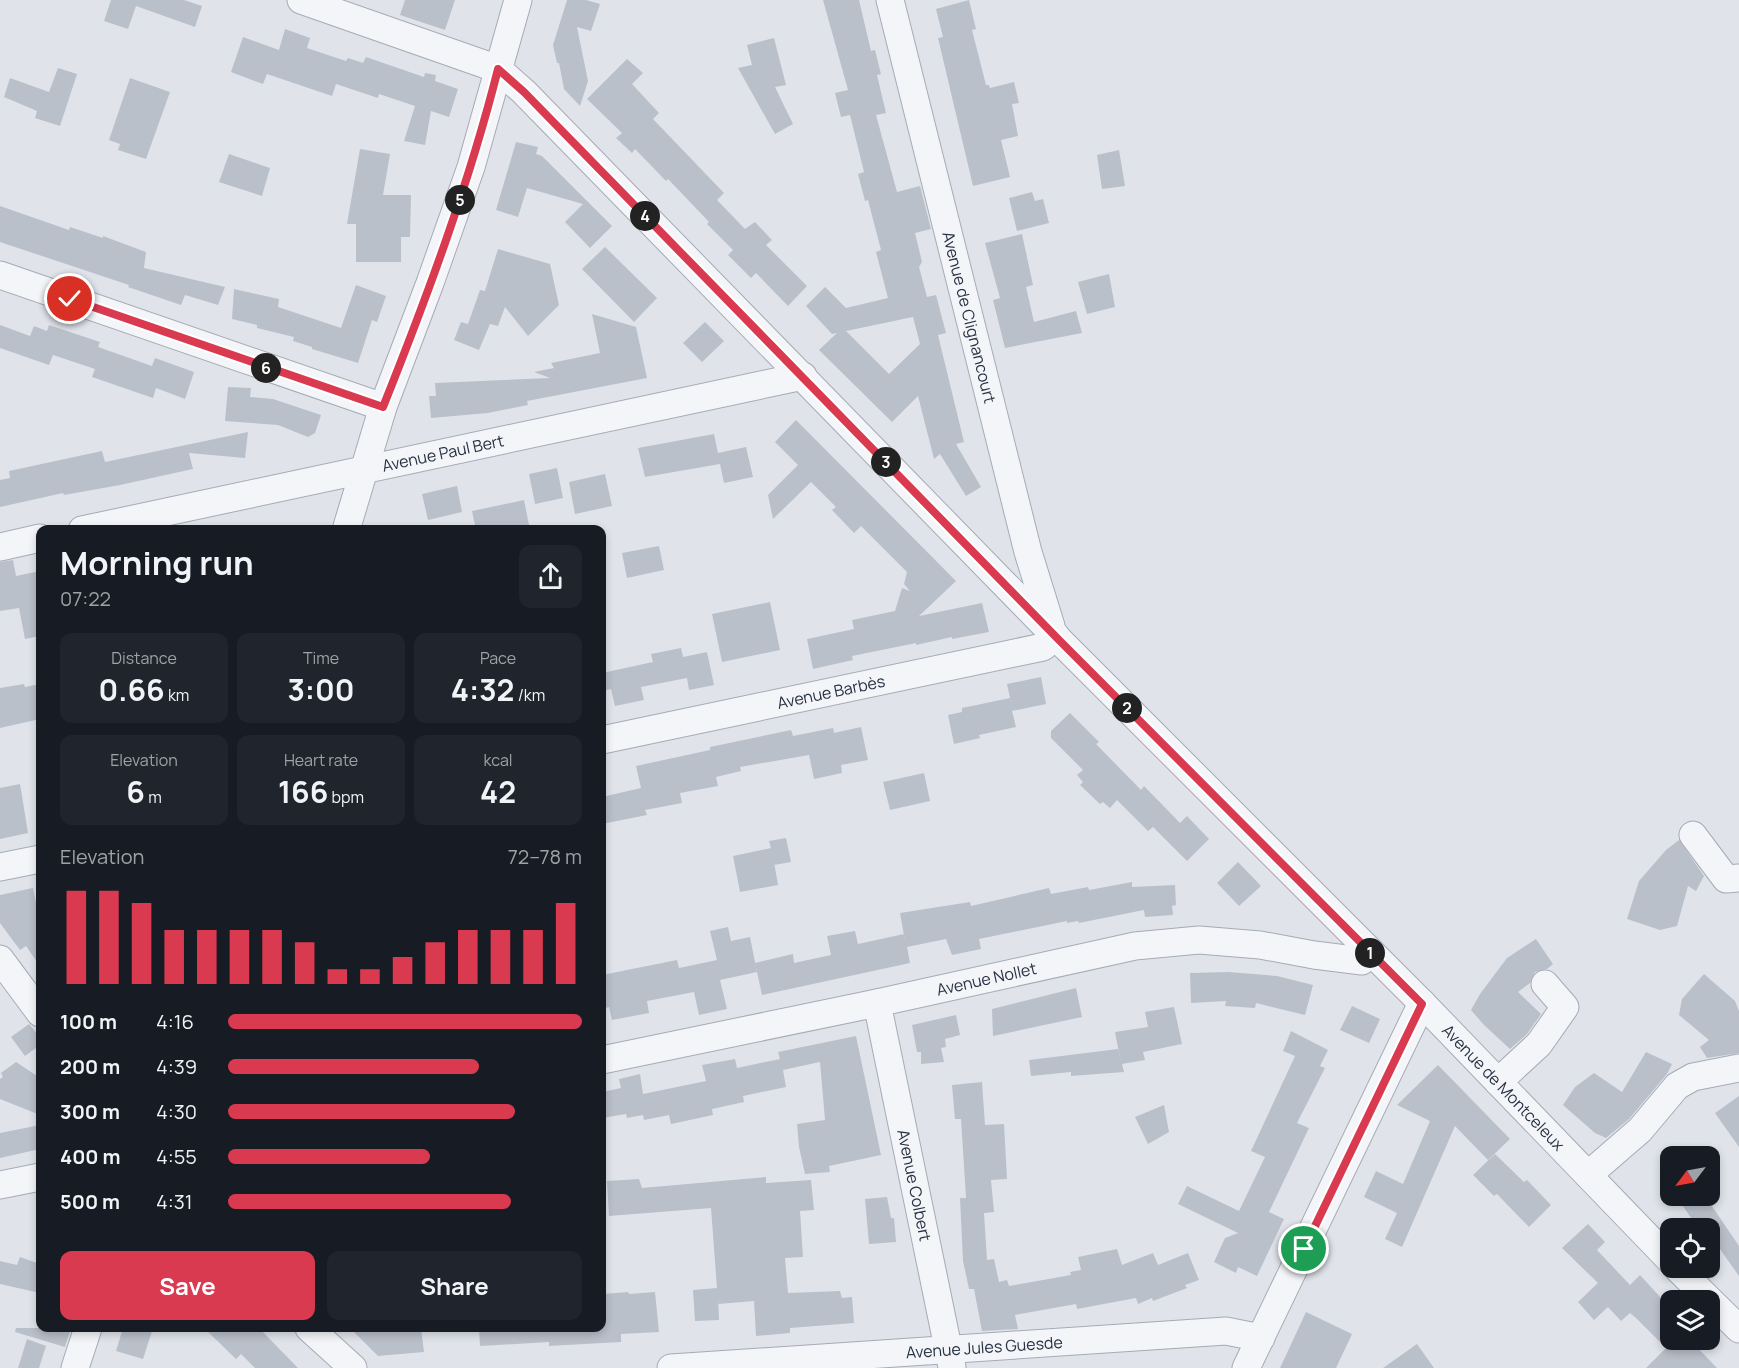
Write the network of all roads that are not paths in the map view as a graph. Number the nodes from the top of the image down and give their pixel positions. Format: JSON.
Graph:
{"nodes":[{"id":1,"x":301,"y":0,"type":"edge"},
{"id":2,"x":518,"y":0,"type":"edge"},
{"id":3,"x":890,"y":0,"type":"edge"},
{"id":4,"x":498,"y":69,"type":"junction"},
{"id":5,"x":0,"y":275,"type":"edge"},
{"id":6,"x":803,"y":376,"type":"junction"},
{"id":7,"x":383,"y":407,"type":"junction"},
{"id":8,"x":365,"y":470,"type":"junction"},
{"id":9,"x":106,"y":525,"type":"edge"},
{"id":10,"x":348,"y":525,"type":"edge"},
{"id":11,"x":36,"y":539,"type":"edge"},
{"id":12,"x":0,"y":547,"type":"edge"},
{"id":13,"x":1028,"y":552,"type":"junction"},
{"id":14,"x":995,"y":573,"type":"junction"},
{"id":15,"x":1054,"y":634,"type":"junction"},
{"id":16,"x":606,"y":739,"type":"edge"},
{"id":17,"x":1693,"y":835,"type":"dead end"},
{"id":18,"x":36,"y":860,"type":"edge"},
{"id":19,"x":0,"y":867,"type":"edge"},
{"id":20,"x":1739,"y":878,"type":"edge"},
{"id":21,"x":1371,"y":953,"type":"junction"},
{"id":22,"x":0,"y":958,"type":"edge"},
{"id":23,"x":1545,"y":984,"type":"dead end"},
{"id":24,"x":877,"y":1003,"type":"junction"},
{"id":25,"x":1422,"y":1004,"type":"junction"},
{"id":26,"x":36,"y":1008,"type":"edge"},
{"id":27,"x":606,"y":1059,"type":"edge"},
{"id":28,"x":1739,"y":1068,"type":"edge"},
{"id":29,"x":1498,"y":1082,"type":"junction"},
{"id":30,"x":1588,"y":1175,"type":"junction"},
{"id":31,"x":36,"y":1178,"type":"edge"},
{"id":32,"x":0,"y":1185,"type":"edge"},
{"id":33,"x":1660,"y":1250,"type":"edge"},
{"id":34,"x":1687,"y":1278,"type":"edge"},
{"id":35,"x":1739,"y":1329,"type":"edge"},
{"id":36,"x":87,"y":1332,"type":"edge"},
{"id":37,"x":313,"y":1332,"type":"edge"},
{"id":38,"x":1261,"y":1338,"type":"junction"},
{"id":39,"x":950,"y":1359,"type":"edge"},
{"id":40,"x":75,"y":1368,"type":"edge"},
{"id":41,"x":353,"y":1368,"type":"edge"},
{"id":42,"x":671,"y":1368,"type":"edge"},
{"id":43,"x":1246,"y":1368,"type":"edge"}],
"edges":[{"from":1,"to":4,"type":"street"},
{"from":2,"to":4,"type":"street"},
{"from":3,"to":13,"type":"street","name":"Avenue de Clignancourt"},
{"from":4,"to":6,"type":"street","name":"Avenue de Montceleux"},
{"from":4,"to":7,"type":"street"},
{"from":5,"to":7,"type":"street"},
{"from":6,"to":8,"type":"street","name":"Avenue Paul Bert"},
{"from":6,"to":14,"type":"street","name":"Avenue de Montceleux"},
{"from":7,"to":8,"type":"street"},
{"from":8,"to":9,"type":"street","name":"Avenue Paul Bert"},
{"from":8,"to":10,"type":"street"},
{"from":11,"to":12,"type":"street"},
{"from":13,"to":14,"type":"street"},
{"from":13,"to":15,"type":"street","name":"Avenue de Clignancourt"},
{"from":14,"to":15,"type":"street","name":"Avenue de Montceleux"},
{"from":15,"to":16,"type":"street","name":"Avenue Barbès"},
{"from":15,"to":21,"type":"street","name":"Avenue de Montceleux"},
{"from":17,"to":20,"type":"street"},
{"from":18,"to":19,"type":"street"},
{"from":21,"to":24,"type":"street","name":"Avenue Nollet"},
{"from":21,"to":25,"type":"street","name":"Avenue de Montceleux"},
{"from":22,"to":26,"type":"street"},
{"from":23,"to":29,"type":"street"},
{"from":24,"to":27,"type":"street","name":"Avenue Nollet"},
{"from":24,"to":39,"type":"street","name":"Avenue Colbert"},
{"from":25,"to":29,"type":"street","name":"Avenue de Montceleux"},
{"from":25,"to":38,"type":"street"},
{"from":28,"to":30,"type":"street"},
{"from":29,"to":30,"type":"street","name":"Avenue de Montceleux"},
{"from":30,"to":33,"type":"street","name":"Avenue de Montceleux"},
{"from":31,"to":32,"type":"street"},
{"from":34,"to":35,"type":"street"},
{"from":36,"to":40,"type":"street"},
{"from":37,"to":41,"type":"street"},
{"from":38,"to":39,"type":"street","name":"Avenue Jules Guesde"},
{"from":38,"to":43,"type":"street"},
{"from":39,"to":42,"type":"street","name":"Avenue Jules Guesde"}]}
